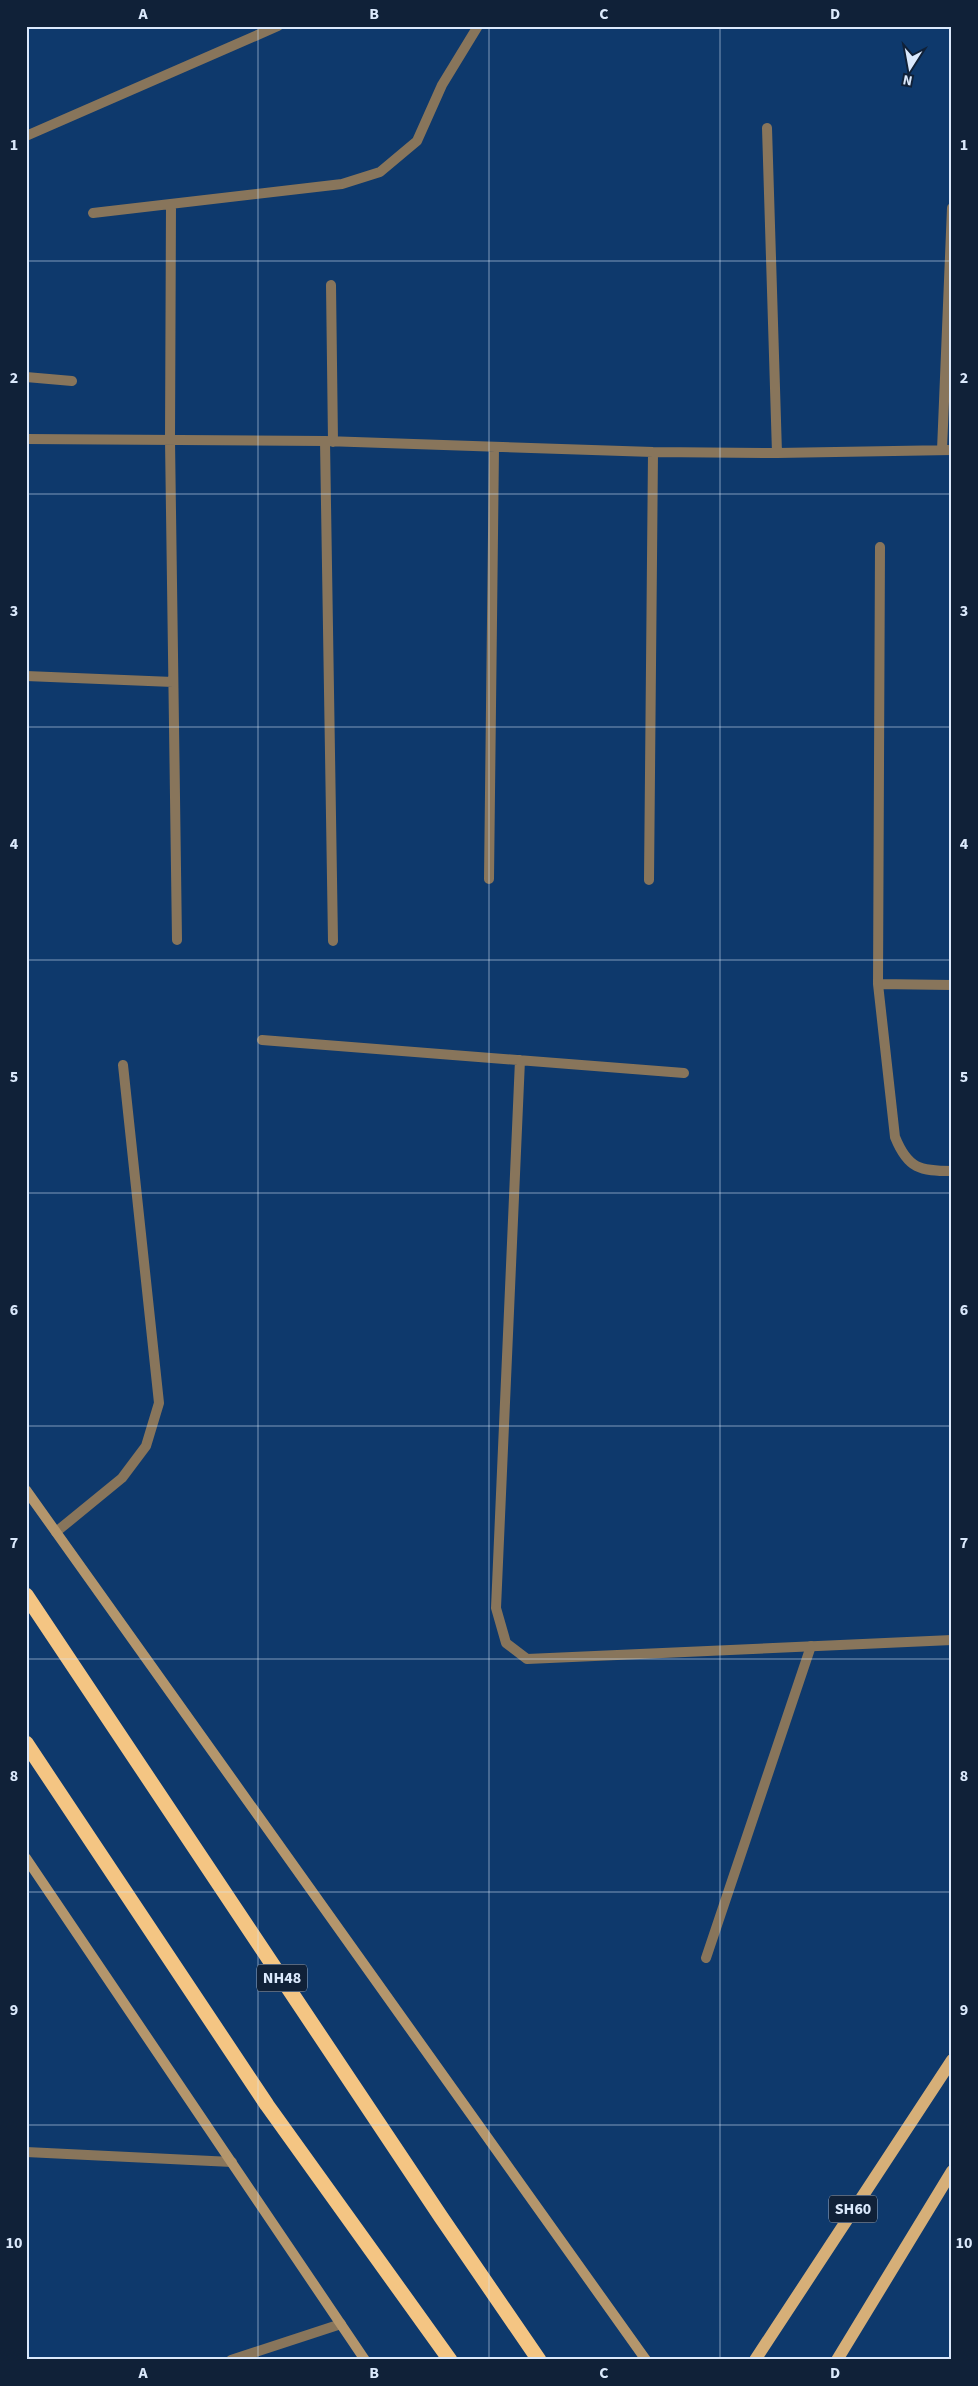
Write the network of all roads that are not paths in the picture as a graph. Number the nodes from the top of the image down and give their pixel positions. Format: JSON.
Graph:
{"nodes":[{"id":1,"x":278,"y":26,"type":"edge"},
{"id":2,"x":478,"y":26,"type":"edge"},
{"id":3,"x":767,"y":128,"type":"dead end"},
{"id":4,"x":26,"y":136,"type":"edge"},
{"id":5,"x":171,"y":204,"type":"junction"},
{"id":6,"x":952,"y":208,"type":"edge"},
{"id":7,"x":93,"y":213,"type":"dead end"},
{"id":8,"x":330,"y":285,"type":"dead end"},
{"id":9,"x":26,"y":377,"type":"edge"},
{"id":10,"x":72,"y":381,"type":"dead end"},
{"id":11,"x":26,"y":439,"type":"edge"},
{"id":12,"x":170,"y":440,"type":"junction"},
{"id":13,"x":329,"y":441,"type":"junction"},
{"id":14,"x":494,"y":448,"type":"junction"},
{"id":15,"x":947,"y":450,"type":"edge"},
{"id":16,"x":653,"y":452,"type":"junction"},
{"id":17,"x":777,"y":453,"type":"junction"},
{"id":18,"x":880,"y":547,"type":"dead end"},
{"id":19,"x":26,"y":676,"type":"edge"},
{"id":20,"x":173,"y":682,"type":"junction"},
{"id":21,"x":490,"y":879,"type":"dead end"},
{"id":22,"x":649,"y":880,"type":"dead end"},
{"id":23,"x":177,"y":940,"type":"dead end"},
{"id":24,"x":333,"y":941,"type":"dead end"},
{"id":25,"x":878,"y":984,"type":"junction"},
{"id":26,"x":952,"y":985,"type":"edge"},
{"id":27,"x":262,"y":1040,"type":"dead end"},
{"id":28,"x":520,"y":1060,"type":"junction"},
{"id":29,"x":123,"y":1065,"type":"dead end"},
{"id":30,"x":684,"y":1073,"type":"dead end"},
{"id":31,"x":952,"y":1171,"type":"edge"},
{"id":32,"x":26,"y":1490,"type":"edge"},
{"id":33,"x":56,"y":1532,"type":"junction"},
{"id":34,"x":26,"y":1595,"type":"edge"},
{"id":35,"x":952,"y":1640,"type":"edge"},
{"id":36,"x":811,"y":1646,"type":"junction"},
{"id":37,"x":26,"y":1743,"type":"edge"},
{"id":38,"x":26,"y":1858,"type":"edge"},
{"id":39,"x":706,"y":1958,"type":"dead end"},
{"id":40,"x":952,"y":2060,"type":"edge"},
{"id":41,"x":26,"y":2152,"type":"edge"},
{"id":42,"x":232,"y":2162,"type":"junction"},
{"id":43,"x":952,"y":2171,"type":"edge"},
{"id":44,"x":341,"y":2324,"type":"junction"},
{"id":45,"x":231,"y":2360,"type":"edge"},
{"id":46,"x":365,"y":2360,"type":"edge"},
{"id":47,"x":450,"y":2360,"type":"edge"},
{"id":48,"x":539,"y":2360,"type":"edge"},
{"id":49,"x":646,"y":2360,"type":"edge"},
{"id":50,"x":755,"y":2360,"type":"edge"},
{"id":51,"x":837,"y":2360,"type":"edge"}],
"edges":[{"from":1,"to":4,"type":"street"},
{"from":2,"to":5,"type":"street"},
{"from":3,"to":17,"type":"street"},
{"from":5,"to":7,"type":"street"},
{"from":5,"to":12,"type":"street"},
{"from":6,"to":15,"type":"street"},
{"from":8,"to":13,"type":"street"},
{"from":9,"to":10,"type":"street"},
{"from":11,"to":12,"type":"street"},
{"from":12,"to":13,"type":"street"},
{"from":12,"to":20,"type":"street"},
{"from":13,"to":14,"type":"street"},
{"from":13,"to":24,"type":"street"},
{"from":14,"to":16,"type":"street"},
{"from":14,"to":21,"type":"street"},
{"from":15,"to":17,"type":"street"},
{"from":16,"to":17,"type":"street"},
{"from":16,"to":22,"type":"street"},
{"from":18,"to":25,"type":"street"},
{"from":19,"to":20,"type":"street"},
{"from":20,"to":23,"type":"street"},
{"from":25,"to":26,"type":"street"},
{"from":25,"to":31,"type":"street"},
{"from":27,"to":28,"type":"street"},
{"from":28,"to":30,"type":"street"},
{"from":28,"to":36,"type":"street"},
{"from":29,"to":33,"type":"street"},
{"from":32,"to":33,"type":"street"},
{"from":33,"to":49,"type":"street"},
{"from":34,"to":48,"type":"highway","number":"NH48"},
{"from":35,"to":36,"type":"street"},
{"from":36,"to":39,"type":"street"},
{"from":37,"to":47,"type":"highway"},
{"from":38,"to":42,"type":"street"},
{"from":40,"to":50,"type":"main road","number":"SH60"},
{"from":41,"to":42,"type":"street"},
{"from":42,"to":44,"type":"street"},
{"from":43,"to":51,"type":"main road"},
{"from":44,"to":45,"type":"street"},
{"from":44,"to":46,"type":"street"}]}
